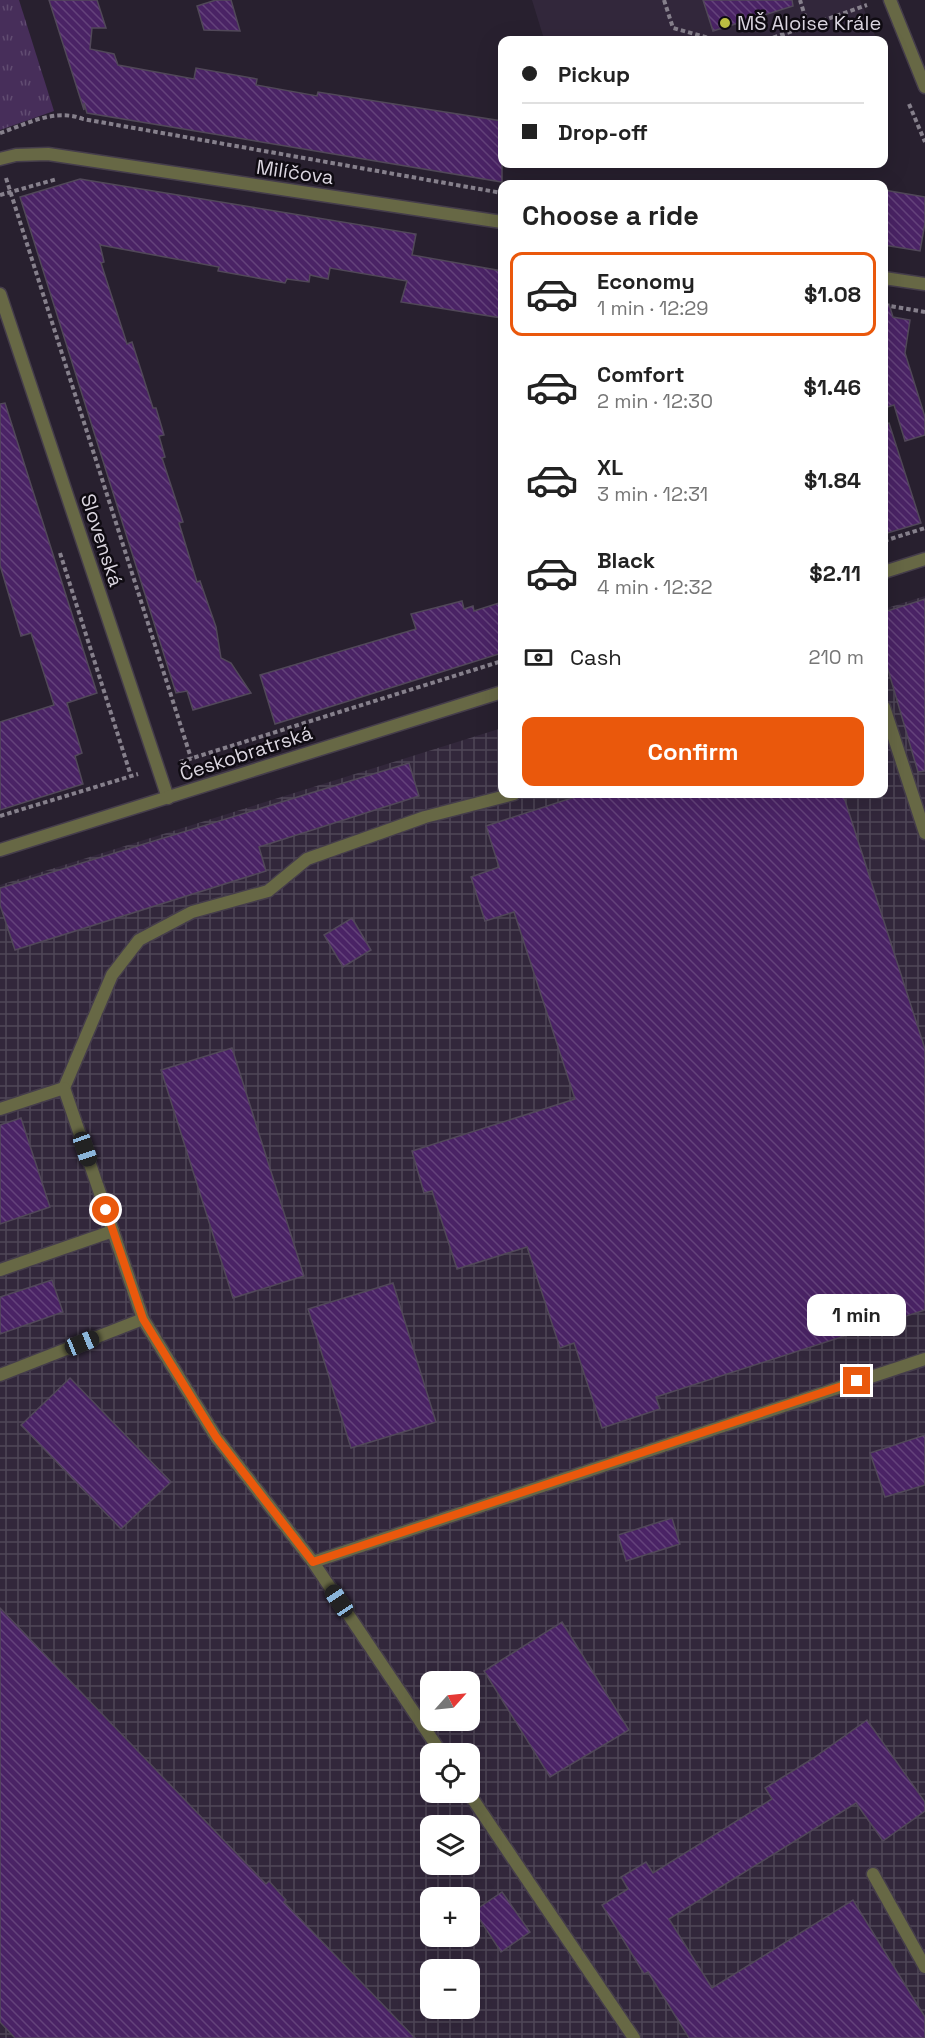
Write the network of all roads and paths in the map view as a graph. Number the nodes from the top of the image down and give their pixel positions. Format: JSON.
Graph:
{"nodes":[{"id":1,"x":664,"y":0,"type":"edge"},
{"id":2,"x":800,"y":0,"type":"edge"},
{"id":3,"x":890,"y":0,"type":"edge"},
{"id":4,"x":867,"y":5,"type":"dead end"},
{"id":5,"x":808,"y":26,"type":"junction"},
{"id":6,"x":702,"y":36,"type":"edge"},
{"id":7,"x":778,"y":36,"type":"edge"},
{"id":8,"x":925,"y":87,"type":"edge"},
{"id":9,"x":0,"y":133,"type":"edge"},
{"id":10,"x":2,"y":165,"type":"edge"},
{"id":11,"x":498,"y":192,"type":"edge"},
{"id":12,"x":498,"y":221,"type":"edge"},
{"id":13,"x":888,"y":279,"type":"edge"},
{"id":14,"x":925,"y":284,"type":"edge"},
{"id":15,"x":0,"y":294,"type":"edge"},
{"id":16,"x":888,"y":306,"type":"edge"},
{"id":17,"x":925,"y":312,"type":"edge"},
{"id":18,"x":925,"y":528,"type":"edge"},
{"id":19,"x":888,"y":540,"type":"edge"},
{"id":20,"x":58,"y":547,"type":"dead end"},
{"id":21,"x":925,"y":560,"type":"edge"},
{"id":22,"x":888,"y":571,"type":"edge"},
{"id":23,"x":498,"y":662,"type":"edge"},
{"id":24,"x":498,"y":693,"type":"edge"},
{"id":25,"x":888,"y":719,"type":"edge"},
{"id":26,"x":191,"y":758,"type":"junction"},
{"id":27,"x":157,"y":768,"type":"junction"},
{"id":28,"x":131,"y":776,"type":"junction"},
{"id":29,"x":168,"y":798,"type":"junction"},
{"id":30,"x":499,"y":798,"type":"edge"},
{"id":31,"x":0,"y":816,"type":"edge"},
{"id":32,"x":925,"y":833,"type":"edge"},
{"id":33,"x":0,"y":850,"type":"edge"},
{"id":34,"x":64,"y":1088,"type":"junction"},
{"id":35,"x":0,"y":1109,"type":"edge"},
{"id":36,"x":113,"y":1231,"type":"junction"},
{"id":37,"x":0,"y":1270,"type":"edge"},
{"id":38,"x":143,"y":1319,"type":"junction"},
{"id":39,"x":925,"y":1359,"type":"edge"},
{"id":40,"x":0,"y":1376,"type":"edge"},
{"id":41,"x":313,"y":1562,"type":"junction"},
{"id":42,"x":435,"y":1743,"type":"edge"},
{"id":43,"x":475,"y":1803,"type":"edge"},
{"id":44,"x":873,"y":1874,"type":"dead end"},
{"id":45,"x":925,"y":1967,"type":"edge"},
{"id":46,"x":634,"y":2038,"type":"edge"}],
"edges":[{"from":1,"to":6,"type":"path"},
{"from":2,"to":5,"type":"path"},
{"from":3,"to":8,"type":"street"},
{"from":4,"to":5,"type":"path"},
{"from":5,"to":7,"type":"path"},
{"from":9,"to":11,"type":"path"},
{"from":10,"to":12,"type":"street","name":"Milíčova"},
{"from":10,"to":26,"type":"path"},
{"from":13,"to":14,"type":"street"},
{"from":15,"to":27,"type":"street","name":"Slovenská"},
{"from":16,"to":17,"type":"path"},
{"from":18,"to":19,"type":"path"},
{"from":20,"to":28,"type":"path"},
{"from":21,"to":22,"type":"street"},
{"from":23,"to":26,"type":"path"},
{"from":24,"to":29,"type":"street","name":"Českobratrská"},
{"from":25,"to":32,"type":"street"},
{"from":26,"to":27,"type":"path"},
{"from":27,"to":28,"type":"path"},
{"from":27,"to":29,"type":"street","name":"Slovenská"},
{"from":28,"to":31,"type":"path"},
{"from":29,"to":33,"type":"street","name":"Českobratrská"},
{"from":30,"to":34,"type":"street"},
{"from":34,"to":35,"type":"street"},
{"from":34,"to":36,"type":"street"},
{"from":36,"to":37,"type":"street"},
{"from":36,"to":38,"type":"street"},
{"from":38,"to":40,"type":"street"},
{"from":38,"to":41,"type":"street"},
{"from":39,"to":41,"type":"street"},
{"from":41,"to":42,"type":"street"},
{"from":43,"to":46,"type":"street"},
{"from":44,"to":45,"type":"street"}]}
